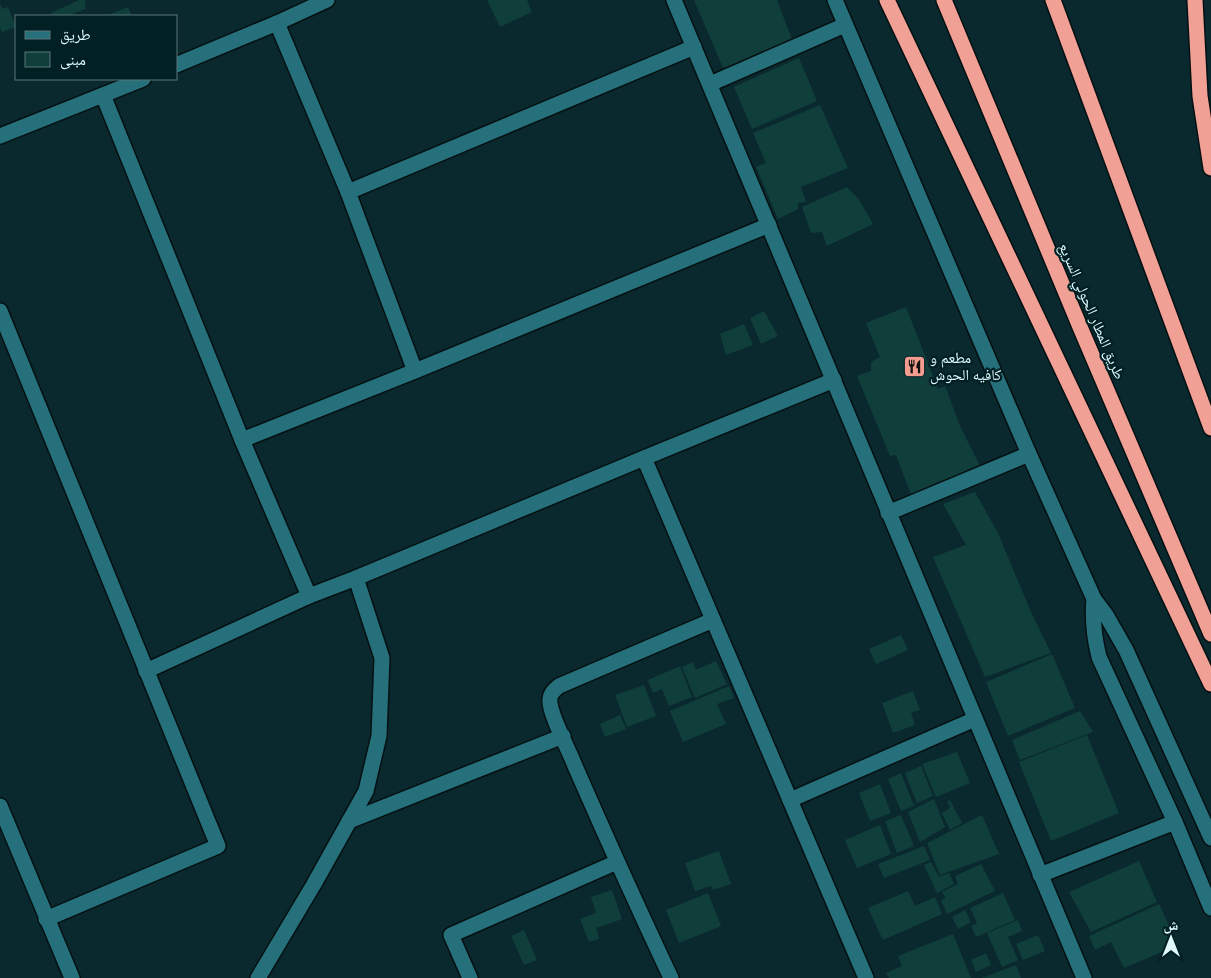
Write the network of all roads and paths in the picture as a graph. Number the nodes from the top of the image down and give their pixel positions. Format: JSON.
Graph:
{"nodes":[{"id":1,"x":327,"y":0,"type":"edge"},
{"id":2,"x":674,"y":0,"type":"edge"},
{"id":3,"x":835,"y":0,"type":"edge"},
{"id":4,"x":887,"y":0,"type":"edge"},
{"id":5,"x":944,"y":0,"type":"edge"},
{"id":6,"x":1053,"y":0,"type":"edge"},
{"id":7,"x":1195,"y":0,"type":"edge"},
{"id":8,"x":278,"y":23,"type":"junction"},
{"id":9,"x":845,"y":24,"type":"junction"},
{"id":10,"x":694,"y":47,"type":"junction"},
{"id":11,"x":178,"y":64,"type":"edge"},
{"id":12,"x":140,"y":80,"type":"edge"},
{"id":13,"x":710,"y":84,"type":"junction"},
{"id":14,"x":103,"y":95,"type":"junction"},
{"id":15,"x":0,"y":136,"type":"edge"},
{"id":16,"x":1211,"y":168,"type":"edge"},
{"id":17,"x":348,"y":192,"type":"junction"},
{"id":18,"x":769,"y":225,"type":"junction"},
{"id":19,"x":0,"y":311,"type":"edge"},
{"id":20,"x":4,"y":332,"type":"edge"},
{"id":21,"x":416,"y":371,"type":"junction"},
{"id":22,"x":834,"y":380,"type":"junction"},
{"id":23,"x":1211,"y":428,"type":"edge"},
{"id":24,"x":242,"y":440,"type":"junction"},
{"id":25,"x":1029,"y":454,"type":"junction"},
{"id":26,"x":644,"y":458,"type":"junction"},
{"id":27,"x":888,"y":513,"type":"junction"},
{"id":28,"x":356,"y":578,"type":"junction"},
{"id":29,"x":310,"y":596,"type":"junction"},
{"id":30,"x":1094,"y":599,"type":"junction"},
{"id":31,"x":713,"y":620,"type":"junction"},
{"id":32,"x":1211,"y":634,"type":"edge"},
{"id":33,"x":146,"y":671,"type":"junction"},
{"id":34,"x":1211,"y":684,"type":"edge"},
{"id":35,"x":975,"y":719,"type":"junction"},
{"id":36,"x":562,"y":736,"type":"junction"},
{"id":37,"x":790,"y":800,"type":"junction"},
{"id":38,"x":0,"y":806,"type":"edge"},
{"id":39,"x":349,"y":821,"type":"junction"},
{"id":40,"x":1175,"y":822,"type":"junction"},
{"id":41,"x":1211,"y":838,"type":"edge"},
{"id":42,"x":617,"y":862,"type":"junction"},
{"id":43,"x":1040,"y":875,"type":"junction"},
{"id":44,"x":1211,"y":908,"type":"edge"},
{"id":45,"x":46,"y":919,"type":"junction"},
{"id":46,"x":72,"y":978,"type":"edge"},
{"id":47,"x":258,"y":978,"type":"edge"},
{"id":48,"x":470,"y":978,"type":"edge"},
{"id":49,"x":671,"y":978,"type":"edge"},
{"id":50,"x":866,"y":978,"type":"edge"},
{"id":51,"x":1084,"y":978,"type":"edge"}],
"edges":[{"from":1,"to":8,"type":"street"},
{"from":2,"to":10,"type":"street"},
{"from":3,"to":9,"type":"street"},
{"from":4,"to":34,"type":"highway"},
{"from":5,"to":32,"type":"highway","name":"طريق المطار الحولي السريع"},
{"from":6,"to":23,"type":"highway"},
{"from":7,"to":16,"type":"highway"},
{"from":8,"to":11,"type":"street"},
{"from":8,"to":17,"type":"street"},
{"from":9,"to":13,"type":"street"},
{"from":9,"to":25,"type":"street"},
{"from":10,"to":13,"type":"street"},
{"from":10,"to":17,"type":"street"},
{"from":12,"to":14,"type":"street"},
{"from":13,"to":18,"type":"street"},
{"from":14,"to":15,"type":"street"},
{"from":14,"to":24,"type":"street"},
{"from":17,"to":21,"type":"street"},
{"from":18,"to":21,"type":"street"},
{"from":18,"to":22,"type":"street"},
{"from":19,"to":20,"type":"street"},
{"from":20,"to":33,"type":"street"},
{"from":21,"to":24,"type":"street"},
{"from":22,"to":26,"type":"street"},
{"from":22,"to":27,"type":"street"},
{"from":24,"to":29,"type":"street"},
{"from":25,"to":27,"type":"street"},
{"from":25,"to":30,"type":"street"},
{"from":26,"to":28,"type":"street"},
{"from":26,"to":31,"type":"street"},
{"from":27,"to":35,"type":"street"},
{"from":28,"to":29,"type":"street"},
{"from":28,"to":39,"type":"street"},
{"from":29,"to":33,"type":"street"},
{"from":30,"to":40,"type":"street"},
{"from":30,"to":41,"type":"street"},
{"from":31,"to":36,"type":"street"},
{"from":31,"to":37,"type":"street"},
{"from":33,"to":45,"type":"street"},
{"from":35,"to":37,"type":"street"},
{"from":35,"to":43,"type":"street"},
{"from":36,"to":39,"type":"street"},
{"from":36,"to":42,"type":"street"},
{"from":37,"to":50,"type":"street"},
{"from":38,"to":45,"type":"street"},
{"from":39,"to":47,"type":"street"},
{"from":40,"to":43,"type":"street"},
{"from":40,"to":44,"type":"street"},
{"from":42,"to":48,"type":"street"},
{"from":42,"to":49,"type":"street"},
{"from":43,"to":51,"type":"street"},
{"from":45,"to":46,"type":"street"}]}
